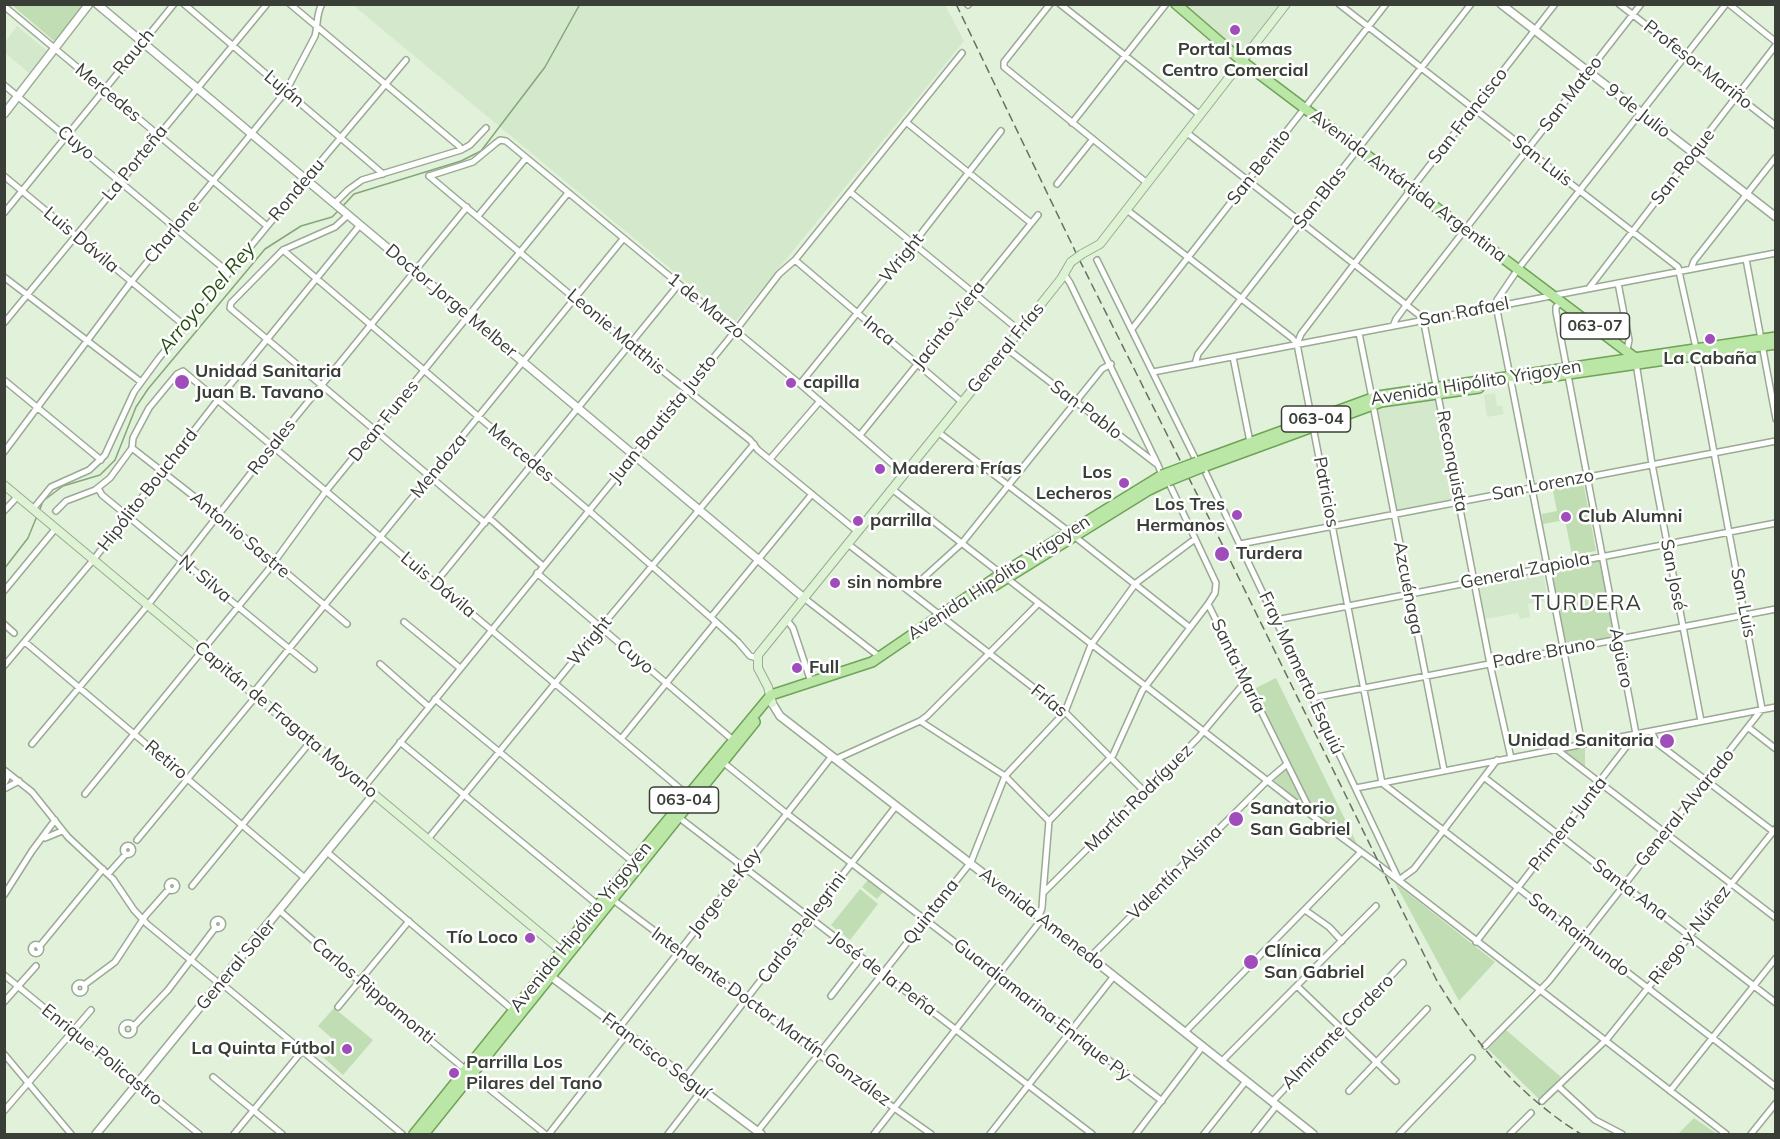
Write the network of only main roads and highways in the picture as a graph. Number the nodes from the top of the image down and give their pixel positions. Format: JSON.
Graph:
{"nodes":[{"id":1,"x":1176,"y":4,"type":"edge"},
{"id":2,"x":1286,"y":4,"type":"edge"},
{"id":3,"x":1242,"y":61,"type":"junction"},
{"id":4,"x":1776,"y":337,"type":"edge"},
{"id":5,"x":1760,"y":343,"type":"junction"},
{"id":6,"x":1776,"y":345,"type":"edge"},
{"id":7,"x":1638,"y":362,"type":"junction"},
{"id":8,"x":1313,"y":424,"type":"junction"},
{"id":9,"x":1200,"y":465,"type":"junction"},
{"id":10,"x":4,"y":485,"type":"edge"},
{"id":11,"x":943,"y":617,"type":"junction"},
{"id":12,"x":771,"y":700,"type":"junction"},
{"id":13,"x":690,"y":798,"type":"junction"},
{"id":14,"x":676,"y":815,"type":"junction"},
{"id":15,"x":564,"y":954,"type":"junction"},
{"id":16,"x":547,"y":974,"type":"junction"},
{"id":17,"x":469,"y":1072,"type":"junction"},
{"id":18,"x":414,"y":1134,"type":"edge"},
{"id":19,"x":424,"y":1134,"type":"edge"}],
"edges":[{"from":1,"to":3,"type":"main road","name":"Avenida Antártida Argentina","number":"063-07"},
{"from":2,"to":3,"type":"main road","name":"General Frías"},
{"from":3,"to":7,"type":"main road","name":"Avenida Antártida Argentina","number":"063-07"},
{"from":3,"to":12,"type":"main road","name":"General Frías","bridge":true},
{"from":4,"to":5,"type":"main road","name":"Avenida Hipólito Yrigoyen","number":"063-04"},
{"from":5,"to":6,"type":"main road","name":"Avenida Hipólito Yrigoyen","number":"063-04"},
{"from":5,"to":7,"type":"main road","name":"Avenida Hipólito Yrigoyen","number":"063-04"},
{"from":7,"to":8,"type":"main road","name":"Avenida Hipólito Yrigoyen","number":"063-04"},
{"from":8,"to":9,"type":"main road","name":"Avenida Hipólito Yrigoyen","number":"063-04"},
{"from":8,"to":9,"type":"main road","name":"Avenida Hipólito Yrigoyen","number":"063-04"},
{"from":9,"to":11,"type":"main road","name":"Avenida Hipólito Yrigoyen","number":"063-04","bridge":true},
{"from":10,"to":15,"type":"main road","name":"Capitán de Fragata Moyano"},
{"from":11,"to":12,"type":"main road","name":"Avenida Hipólito Yrigoyen","number":"063-04"},
{"from":11,"to":12,"type":"main road","name":"Avenida Hipólito Yrigoyen","number":"063-04"},
{"from":12,"to":13,"type":"main road","name":"Avenida Hipólito Yrigoyen","number":"063-04"},
{"from":12,"to":13,"type":"main road","name":"Avenida Hipólito Yrigoyen","number":"063-04"},
{"from":13,"to":14,"type":"main road","name":"Avenida Hipólito Yrigoyen","number":"063-04"},
{"from":14,"to":15,"type":"main road","name":"Avenida Hipólito Yrigoyen","number":"063-04"},
{"from":14,"to":15,"type":"main road","name":"Avenida Hipólito Yrigoyen","number":"063-04"},
{"from":15,"to":16,"type":"main road","name":"Avenida Hipólito Yrigoyen","number":"063-04"},
{"from":16,"to":17,"type":"main road","name":"Avenida Hipólito Yrigoyen","number":"063-04"},
{"from":16,"to":17,"type":"main road","name":"Avenida Hipólito Yrigoyen","number":"063-04"},
{"from":17,"to":18,"type":"main road","name":"Avenida Hipólito Yrigoyen","number":"063-04"},
{"from":17,"to":19,"type":"main road","name":"Avenida Hipólito Yrigoyen","number":"063-04"}]}
